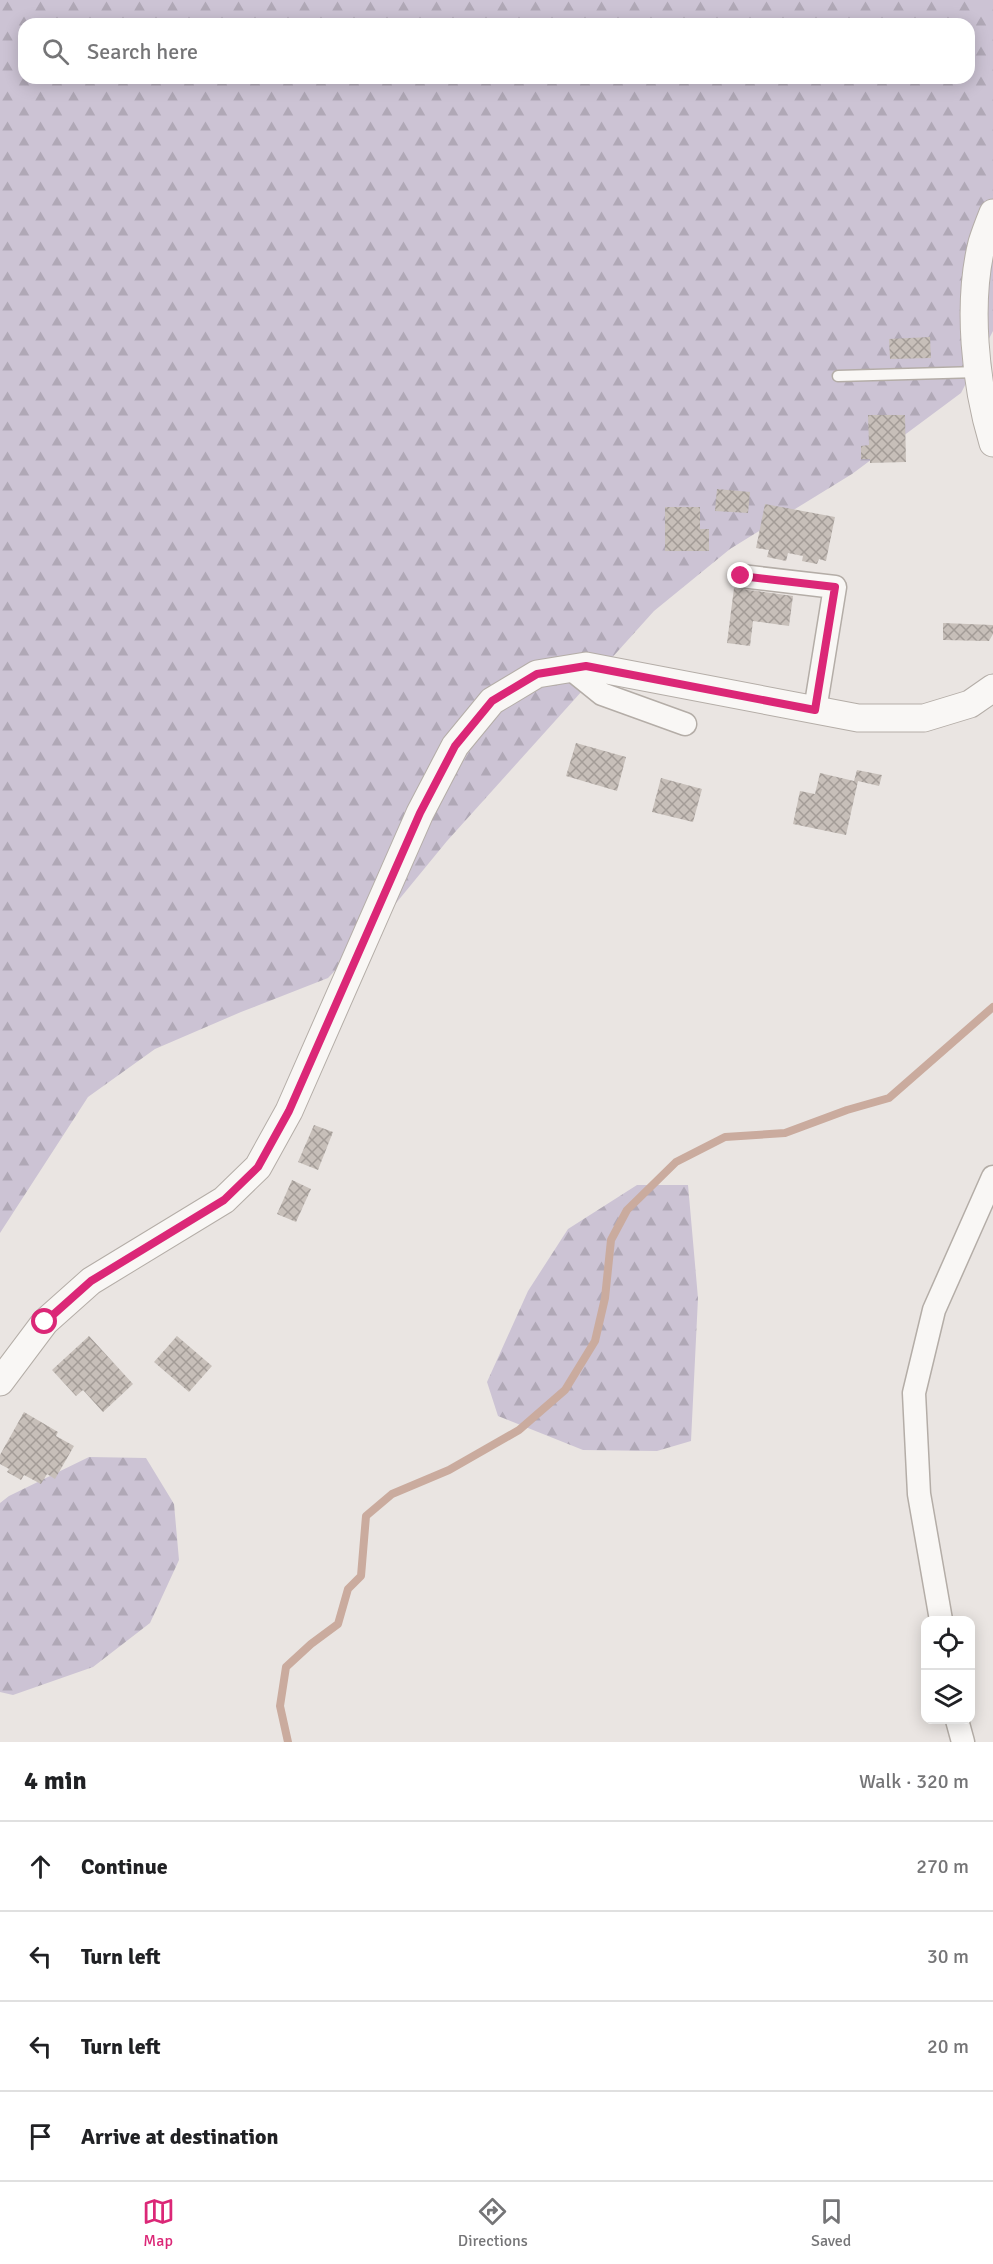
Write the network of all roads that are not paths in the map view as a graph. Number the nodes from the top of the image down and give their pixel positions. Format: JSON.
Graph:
{"nodes":[{"id":1,"x":993,"y":213,"type":"edge"},
{"id":2,"x":978,"y":372,"type":"junction"},
{"id":3,"x":838,"y":376,"type":"dead end"},
{"id":4,"x":992,"y":437,"type":"edge"},
{"id":5,"x":741,"y":576,"type":"dead end"},
{"id":6,"x":571,"y":669,"type":"junction"},
{"id":7,"x":993,"y":687,"type":"edge"},
{"id":8,"x":815,"y":710,"type":"junction"},
{"id":9,"x":685,"y":724,"type":"dead end"},
{"id":10,"x":993,"y":1177,"type":"edge"},
{"id":11,"x":0,"y":1382,"type":"edge"},
{"id":12,"x":940,"y":1616,"type":"edge"},
{"id":13,"x":958,"y":1724,"type":"edge"},
{"id":14,"x":963,"y":1742,"type":"edge"}],
"edges":[{"from":1,"to":2,"type":"street"},
{"from":2,"to":3,"type":"lane"},
{"from":2,"to":4,"type":"street"},
{"from":5,"to":8,"type":"street"},
{"from":6,"to":8,"type":"street"},
{"from":6,"to":9,"type":"street"},
{"from":6,"to":11,"type":"street"},
{"from":7,"to":8,"type":"street"},
{"from":10,"to":12,"type":"street"},
{"from":13,"to":14,"type":"street"}]}
